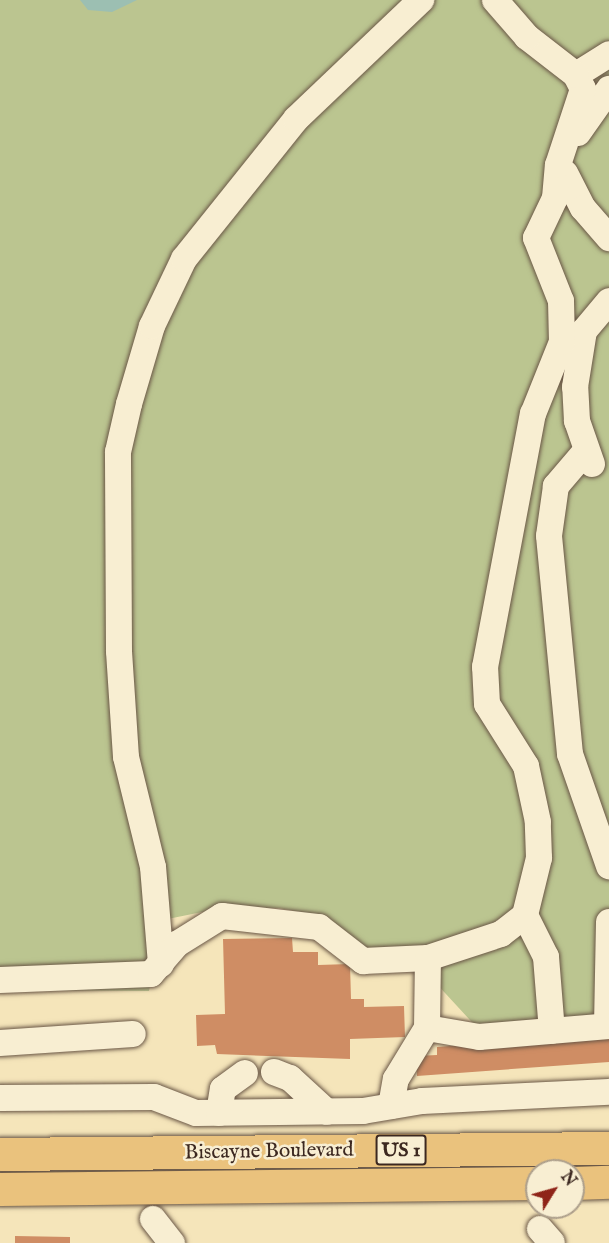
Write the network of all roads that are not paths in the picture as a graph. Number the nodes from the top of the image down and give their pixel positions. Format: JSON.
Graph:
{"nodes":[{"id":1,"x":421,"y":0,"type":"edge"},
{"id":2,"x":495,"y":0,"type":"edge"},
{"id":3,"x":609,"y":54,"type":"edge"},
{"id":4,"x":576,"y":75,"type":"junction"},
{"id":5,"x":609,"y":89,"type":"edge"},
{"id":6,"x":561,"y":181,"type":"junction"},
{"id":7,"x":609,"y":238,"type":"edge"},
{"id":8,"x":609,"y":301,"type":"edge"},
{"id":9,"x":609,"y":866,"type":"edge"},
{"id":10,"x":525,"y":915,"type":"junction"},
{"id":11,"x":609,"y":922,"type":"edge"},
{"id":12,"x":429,"y":958,"type":"junction"},
{"id":13,"x":161,"y":964,"type":"junction"},
{"id":14,"x":0,"y":980,"type":"edge"},
{"id":15,"x":608,"y":1026,"type":"edge"},
{"id":16,"x":427,"y":1028,"type":"junction"},
{"id":17,"x":552,"y":1031,"type":"junction"},
{"id":18,"x":133,"y":1034,"type":"dead end"},
{"id":19,"x":0,"y":1043,"type":"edge"},
{"id":20,"x":274,"y":1072,"type":"dead end"},
{"id":21,"x":245,"y":1073,"type":"dead end"},
{"id":22,"x":609,"y":1092,"type":"edge"},
{"id":23,"x":0,"y":1098,"type":"edge"},
{"id":24,"x":391,"y":1106,"type":"junction"},
{"id":25,"x":327,"y":1112,"type":"junction"},
{"id":26,"x":363,"y":1112,"type":"junction"},
{"id":27,"x":207,"y":1113,"type":"junction"},
{"id":28,"x":609,"y":1148,"type":"edge"},
{"id":29,"x":366,"y":1150,"type":"junction"},
{"id":30,"x":192,"y":1152,"type":"junction"},
{"id":31,"x":0,"y":1154,"type":"edge"},
{"id":32,"x":609,"y":1182,"type":"edge"},
{"id":33,"x":585,"y":1183,"type":"edge"},
{"id":34,"x":525,"y":1184,"type":"edge"},
{"id":35,"x":194,"y":1188,"type":"junction"},
{"id":36,"x":0,"y":1189,"type":"edge"},
{"id":37,"x":153,"y":1219,"type":"dead end"},
{"id":38,"x":172,"y":1243,"type":"edge"}],
"edges":[{"from":1,"to":13,"type":"street"},
{"from":2,"to":4,"type":"street"},
{"from":3,"to":4,"type":"street"},
{"from":4,"to":6,"type":"street"},
{"from":5,"to":6,"type":"street"},
{"from":6,"to":7,"type":"street"},
{"from":6,"to":10,"type":"street"},
{"from":8,"to":9,"type":"street"},
{"from":10,"to":12,"type":"street"},
{"from":10,"to":17,"type":"street"},
{"from":11,"to":15,"type":"street"},
{"from":12,"to":13,"type":"street"},
{"from":12,"to":16,"type":"street"},
{"from":13,"to":14,"type":"street"},
{"from":15,"to":17,"type":"street"},
{"from":16,"to":17,"type":"street"},
{"from":16,"to":24,"type":"street"},
{"from":18,"to":19,"type":"street"},
{"from":20,"to":25,"type":"street"},
{"from":21,"to":27,"type":"street"},
{"from":22,"to":24,"type":"street"},
{"from":23,"to":27,"type":"street"},
{"from":24,"to":26,"type":"street"},
{"from":25,"to":26,"type":"street"},
{"from":25,"to":27,"type":"street"},
{"from":26,"to":29,"type":"street"},
{"from":27,"to":30,"type":"street"},
{"from":28,"to":29,"type":"main road","name":"Biscayne Boulevard","number":"US 1"},
{"from":29,"to":30,"type":"main road","name":"Biscayne Boulevard","number":"US 1"},
{"from":30,"to":31,"type":"main road","name":"Biscayne Boulevard","number":"US 1"},
{"from":30,"to":35,"type":"main road"},
{"from":32,"to":33,"type":"main road"},
{"from":34,"to":35,"type":"main road","name":"Biscayne Boulevard","number":"US 1"},
{"from":35,"to":36,"type":"main road","name":"Biscayne Boulevard","number":"US 1"},
{"from":37,"to":38,"type":"street"}]}
